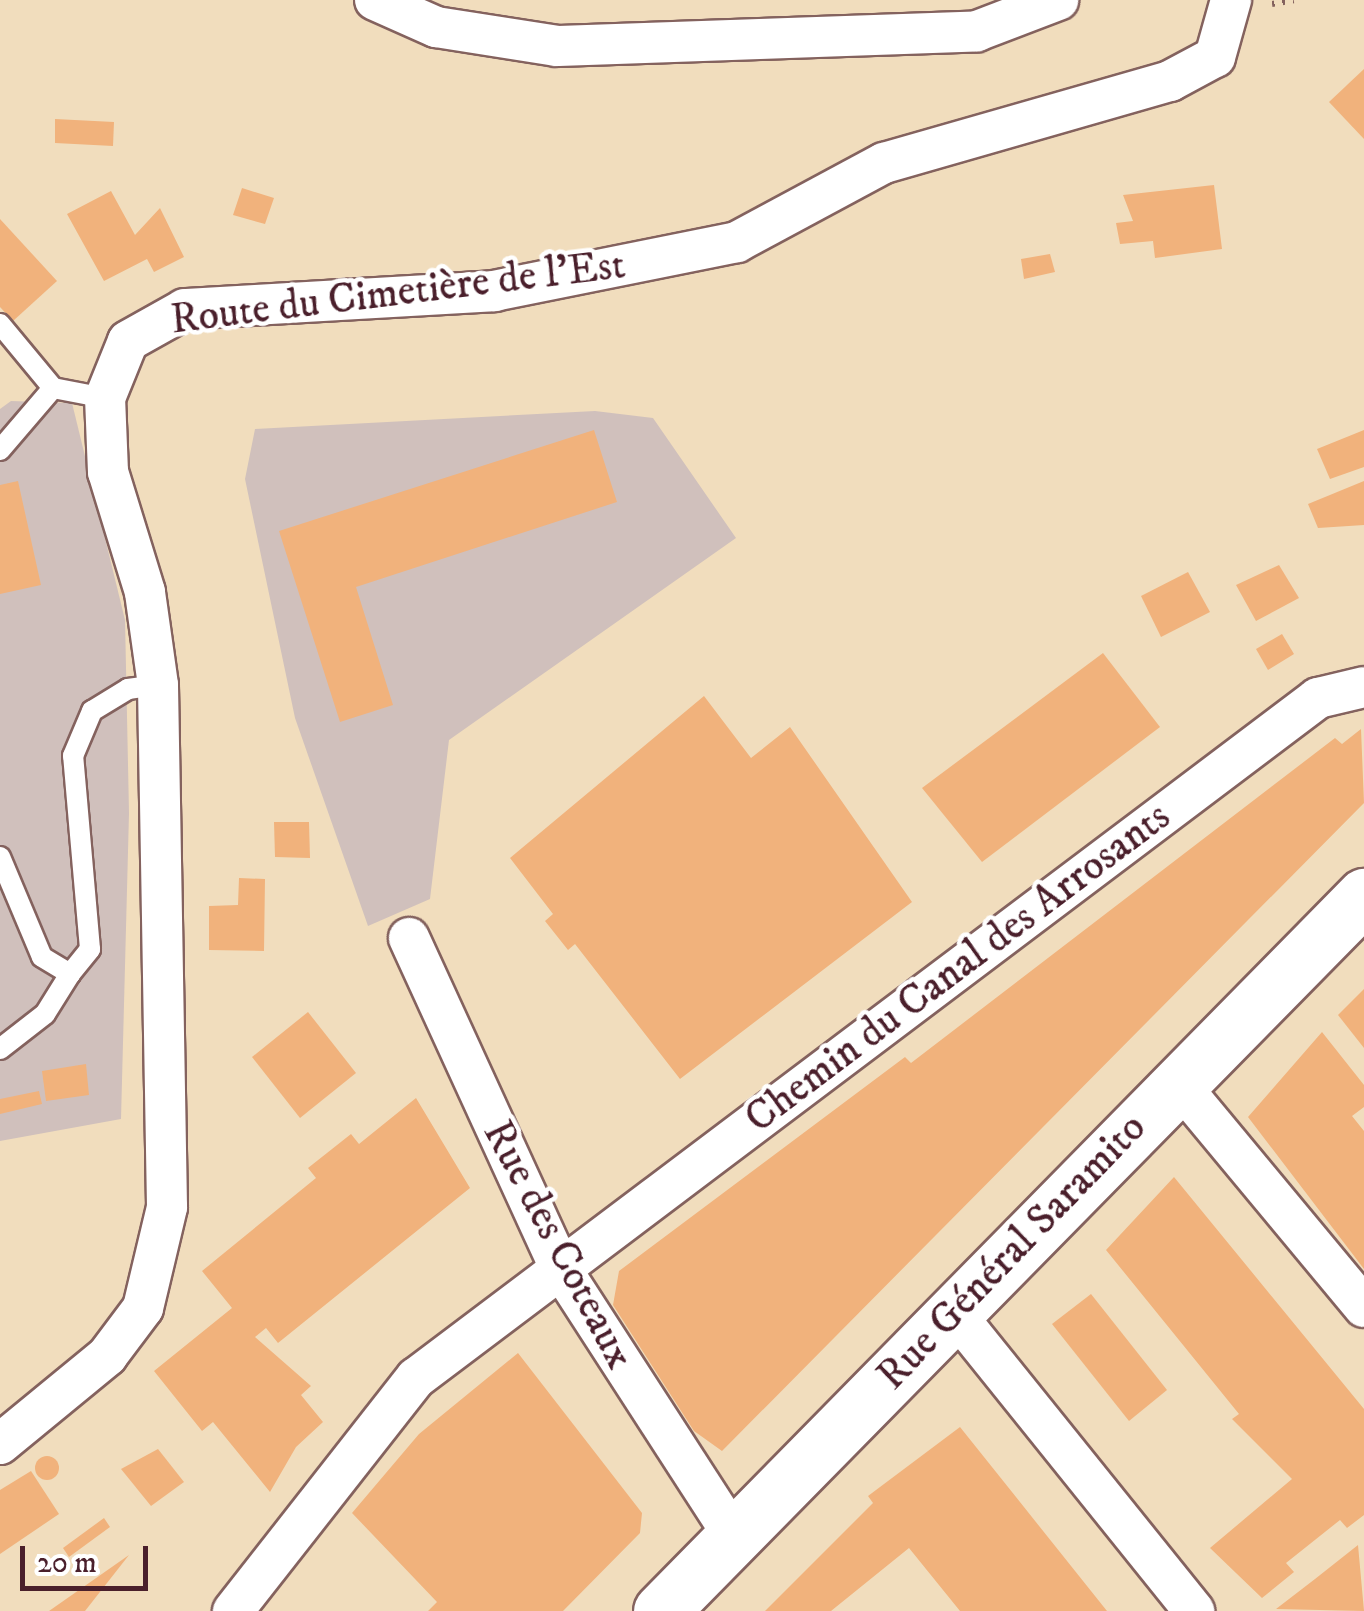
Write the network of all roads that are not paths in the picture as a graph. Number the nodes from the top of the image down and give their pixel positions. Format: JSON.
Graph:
{"nodes":[{"id":1,"x":374,"y":0,"type":"edge"},
{"id":2,"x":1058,"y":0,"type":"edge"},
{"id":3,"x":1231,"y":0,"type":"edge"},
{"id":4,"x":0,"y":324,"type":"edge"},
{"id":5,"x":53,"y":388,"type":"junction"},
{"id":6,"x":105,"y":398,"type":"junction"},
{"id":7,"x":0,"y":450,"type":"edge"},
{"id":8,"x":158,"y":685,"type":"junction"},
{"id":9,"x":1364,"y":687,"type":"edge"},
{"id":10,"x":0,"y":857,"type":"edge"},
{"id":11,"x":1364,"y":896,"type":"edge"},
{"id":12,"x":408,"y":938,"type":"dead end"},
{"id":13,"x":70,"y":974,"type":"junction"},
{"id":14,"x":0,"y":1050,"type":"edge"},
{"id":15,"x":1178,"y":1083,"type":"junction"},
{"id":16,"x":559,"y":1266,"type":"junction"},
{"id":17,"x":1364,"y":1307,"type":"edge"},
{"id":18,"x":953,"y":1310,"type":"junction"},
{"id":19,"x":0,"y":1444,"type":"edge"},
{"id":20,"x":734,"y":1536,"type":"junction"},
{"id":21,"x":233,"y":1611,"type":"edge"},
{"id":22,"x":661,"y":1611,"type":"edge"},
{"id":23,"x":1194,"y":1611,"type":"edge"}],
"edges":[{"from":1,"to":2,"type":"street"},
{"from":3,"to":6,"type":"street","name":"Route du Cimetière de l'Est"},
{"from":4,"to":5,"type":"lane"},
{"from":5,"to":6,"type":"lane"},
{"from":5,"to":7,"type":"lane"},
{"from":6,"to":8,"type":"street","name":"Route du Cimetière de l'Est"},
{"from":8,"to":13,"type":"lane"},
{"from":8,"to":19,"type":"street","name":"Route du Cimetière de l'Est"},
{"from":9,"to":16,"type":"street","name":"Chemin du Canal des Arrosants"},
{"from":10,"to":13,"type":"lane"},
{"from":11,"to":15,"type":"street","name":"Rue Général Saramito"},
{"from":12,"to":16,"type":"street","name":"Rue des Coteaux"},
{"from":13,"to":14,"type":"lane"},
{"from":15,"to":17,"type":"street"},
{"from":15,"to":18,"type":"street","name":"Rue Général Saramito"},
{"from":16,"to":20,"type":"street","name":"Rue des Coteaux"},
{"from":16,"to":21,"type":"street","name":"Chemin du Canal des Arrosants"},
{"from":18,"to":20,"type":"street","name":"Rue Général Saramito"},
{"from":18,"to":23,"type":"street"},
{"from":20,"to":22,"type":"street","name":"Rue Général Saramito"}]}
